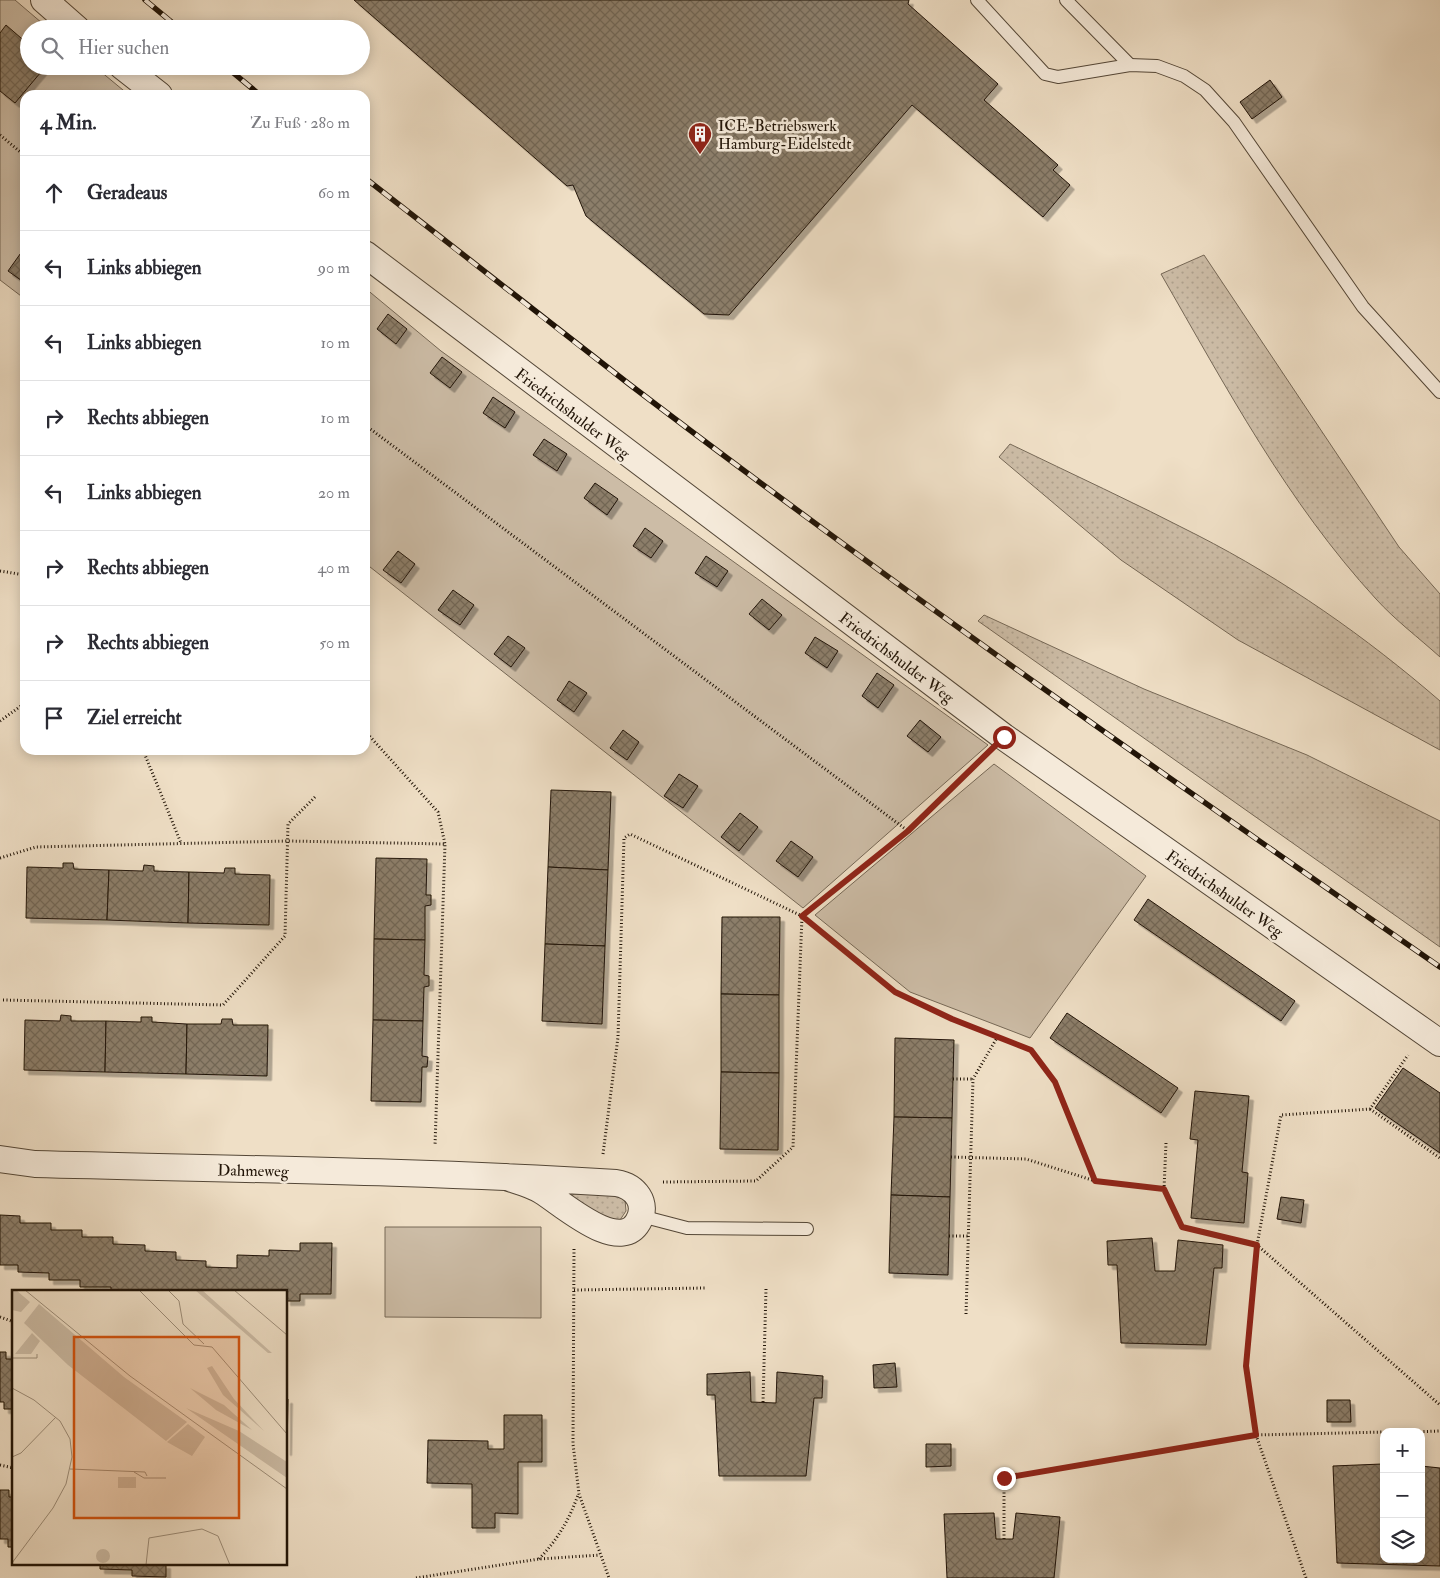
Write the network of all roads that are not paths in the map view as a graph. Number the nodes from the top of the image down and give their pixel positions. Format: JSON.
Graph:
{"nodes":[{"id":1,"x":44,"y":0,"type":"edge"},
{"id":2,"x":977,"y":0,"type":"edge"},
{"id":3,"x":1066,"y":0,"type":"edge"},
{"id":4,"x":67,"y":20,"type":"edge"},
{"id":5,"x":1130,"y":65,"type":"junction"},
{"id":6,"x":133,"y":75,"type":"edge"},
{"id":7,"x":153,"y":90,"type":"edge"},
{"id":8,"x":370,"y":258,"type":"edge"},
{"id":9,"x":1440,"y":392,"type":"edge"},
{"id":10,"x":1440,"y":1043,"type":"edge"},
{"id":11,"x":0,"y":1159,"type":"edge"},
{"id":12,"x":506,"y":1177,"type":"junction"},
{"id":13,"x":641,"y":1216,"type":"junction"},
{"id":14,"x":807,"y":1229,"type":"dead end"}],
"edges":[{"from":1,"to":4,"type":"street"},
{"from":2,"to":5,"type":"lane"},
{"from":3,"to":5,"type":"lane"},
{"from":5,"to":9,"type":"lane"},
{"from":6,"to":7,"type":"street"},
{"from":8,"to":10,"type":"street","name":"Friedrichshulder Weg"},
{"from":11,"to":12,"type":"street","name":"Dahmeweg"},
{"from":12,"to":13,"type":"street","name":"Dahmeweg"},
{"from":12,"to":13,"type":"street","name":"Dahmeweg"},
{"from":13,"to":14,"type":"lane"}]}
